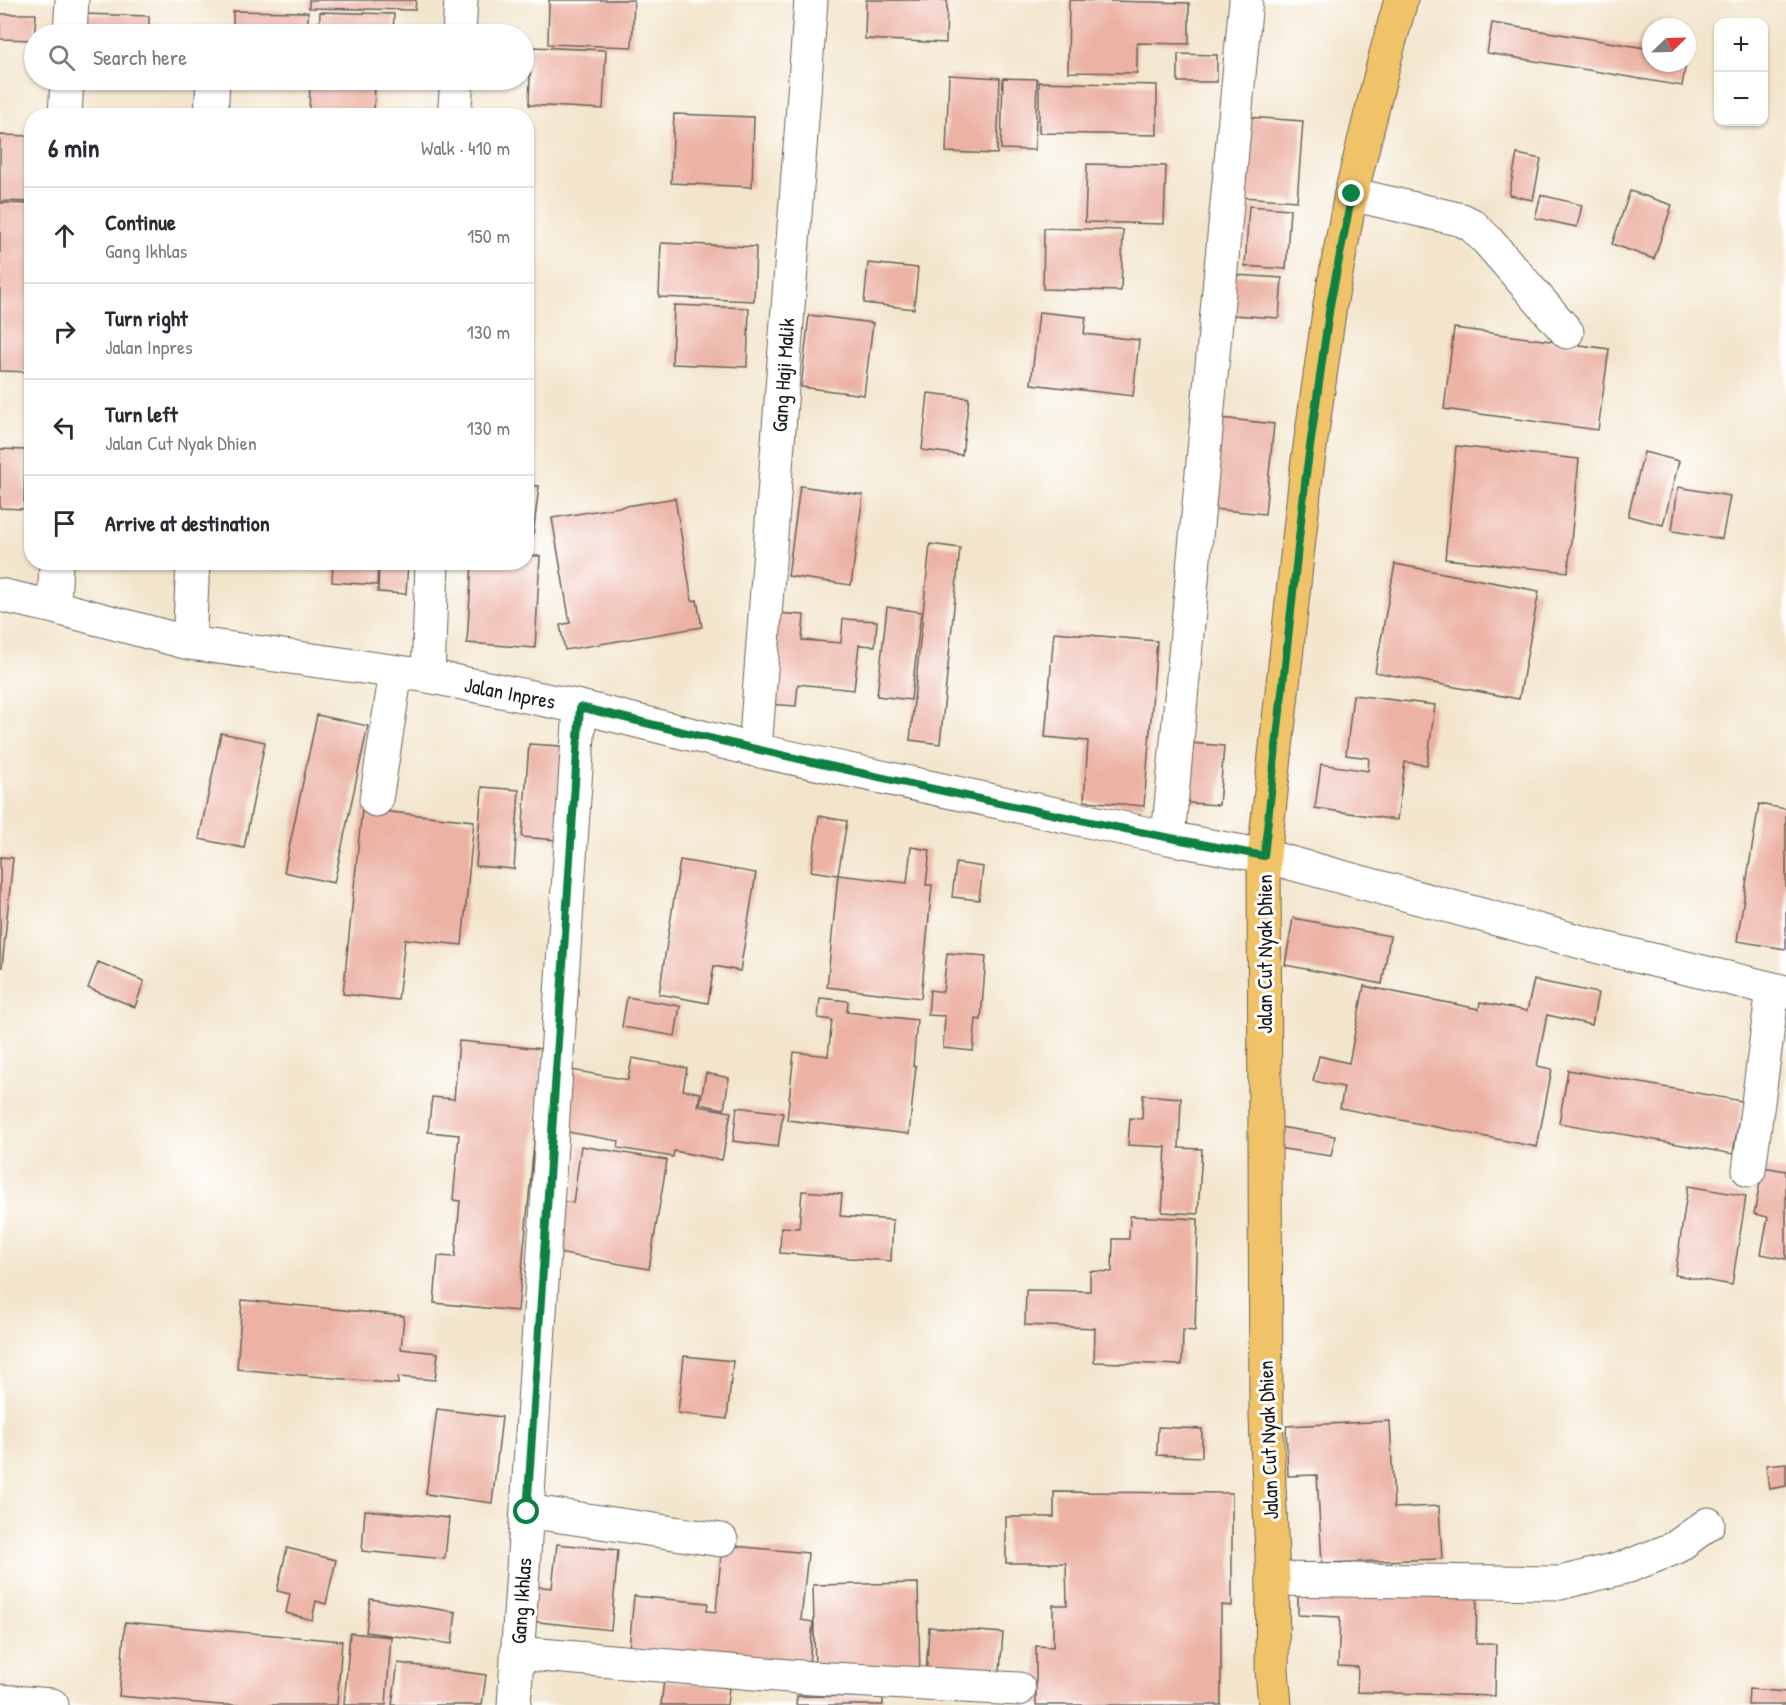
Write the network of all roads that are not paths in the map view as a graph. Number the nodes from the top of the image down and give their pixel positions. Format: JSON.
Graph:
{"nodes":[{"id":1,"x":72,"y":0,"type":"edge"},
{"id":2,"x":461,"y":0,"type":"edge"},
{"id":3,"x":812,"y":0,"type":"edge"},
{"id":4,"x":1246,"y":0,"type":"edge"},
{"id":5,"x":1401,"y":0,"type":"edge"},
{"id":6,"x":71,"y":24,"type":"edge"},
{"id":7,"x":460,"y":24,"type":"edge"},
{"id":8,"x":66,"y":90,"type":"edge"},
{"id":9,"x":212,"y":90,"type":"edge"},
{"id":10,"x":456,"y":90,"type":"edge"},
{"id":11,"x":65,"y":108,"type":"edge"},
{"id":12,"x":211,"y":108,"type":"edge"},
{"id":13,"x":455,"y":108,"type":"edge"},
{"id":14,"x":1352,"y":194,"type":"junction"},
{"id":15,"x":1567,"y":332,"type":"dead end"},
{"id":16,"x":56,"y":570,"type":"edge"},
{"id":17,"x":193,"y":570,"type":"edge"},
{"id":18,"x":431,"y":570,"type":"edge"},
{"id":19,"x":0,"y":595,"type":"edge"},
{"id":20,"x":54,"y":607,"type":"junction"},
{"id":21,"x":189,"y":643,"type":"junction"},
{"id":22,"x":412,"y":674,"type":"junction"},
{"id":23,"x":580,"y":707,"type":"junction"},
{"id":24,"x":755,"y":750,"type":"junction"},
{"id":25,"x":376,"y":800,"type":"dead end"},
{"id":26,"x":1168,"y":838,"type":"junction"},
{"id":27,"x":1264,"y":856,"type":"junction"},
{"id":28,"x":1780,"y":990,"type":"edge"},
{"id":29,"x":1749,"y":1170,"type":"dead end"},
{"id":30,"x":527,"y":1512,"type":"junction"},
{"id":31,"x":1708,"y":1524,"type":"dead end"},
{"id":32,"x":721,"y":1540,"type":"dead end"},
{"id":33,"x":1273,"y":1579,"type":"junction"},
{"id":34,"x":518,"y":1653,"type":"junction"},
{"id":35,"x":1019,"y":1689,"type":"dead end"},
{"id":36,"x":0,"y":1701,"type":"edge"},
{"id":37,"x":52,"y":1705,"type":"edge"},
{"id":38,"x":514,"y":1705,"type":"edge"},
{"id":39,"x":1275,"y":1705,"type":"edge"}],
"edges":[{"from":1,"to":6,"type":"street"},
{"from":2,"to":7,"type":"street"},
{"from":3,"to":24,"type":"street","name":"Gang Haji Malik"},
{"from":4,"to":26,"type":"street"},
{"from":5,"to":14,"type":"main road","name":"Jalan Cut Nyak Dhien"},
{"from":8,"to":11,"type":"street"},
{"from":9,"to":12,"type":"street"},
{"from":10,"to":13,"type":"street"},
{"from":14,"to":15,"type":"street"},
{"from":14,"to":27,"type":"main road","name":"Jalan Cut Nyak Dhien"},
{"from":16,"to":20,"type":"street"},
{"from":17,"to":21,"type":"street"},
{"from":18,"to":22,"type":"street"},
{"from":19,"to":20,"type":"street","name":"Jalan Inpres"},
{"from":20,"to":21,"type":"street","name":"Jalan Inpres"},
{"from":21,"to":22,"type":"street","name":"Jalan Inpres"},
{"from":22,"to":23,"type":"street","name":"Jalan Inpres"},
{"from":22,"to":25,"type":"street"},
{"from":23,"to":24,"type":"street","name":"Jalan Inpres"},
{"from":23,"to":30,"type":"street","name":"Gang Ikhlas"},
{"from":24,"to":26,"type":"street","name":"Jalan Inpres"},
{"from":26,"to":27,"type":"street","name":"Jalan Inpres"},
{"from":27,"to":28,"type":"street","name":"Jalan Inpres"},
{"from":27,"to":33,"type":"main road","name":"Jalan Cut Nyak Dhien"},
{"from":28,"to":29,"type":"street"},
{"from":30,"to":32,"type":"street"},
{"from":30,"to":34,"type":"street","name":"Gang Ikhlas"},
{"from":31,"to":33,"type":"street"},
{"from":33,"to":39,"type":"main road","name":"Jalan Cut Nyak Dhien"},
{"from":34,"to":35,"type":"street"},
{"from":34,"to":38,"type":"street","name":"Gang Ikhlas"},
{"from":36,"to":37,"type":"street"}]}
